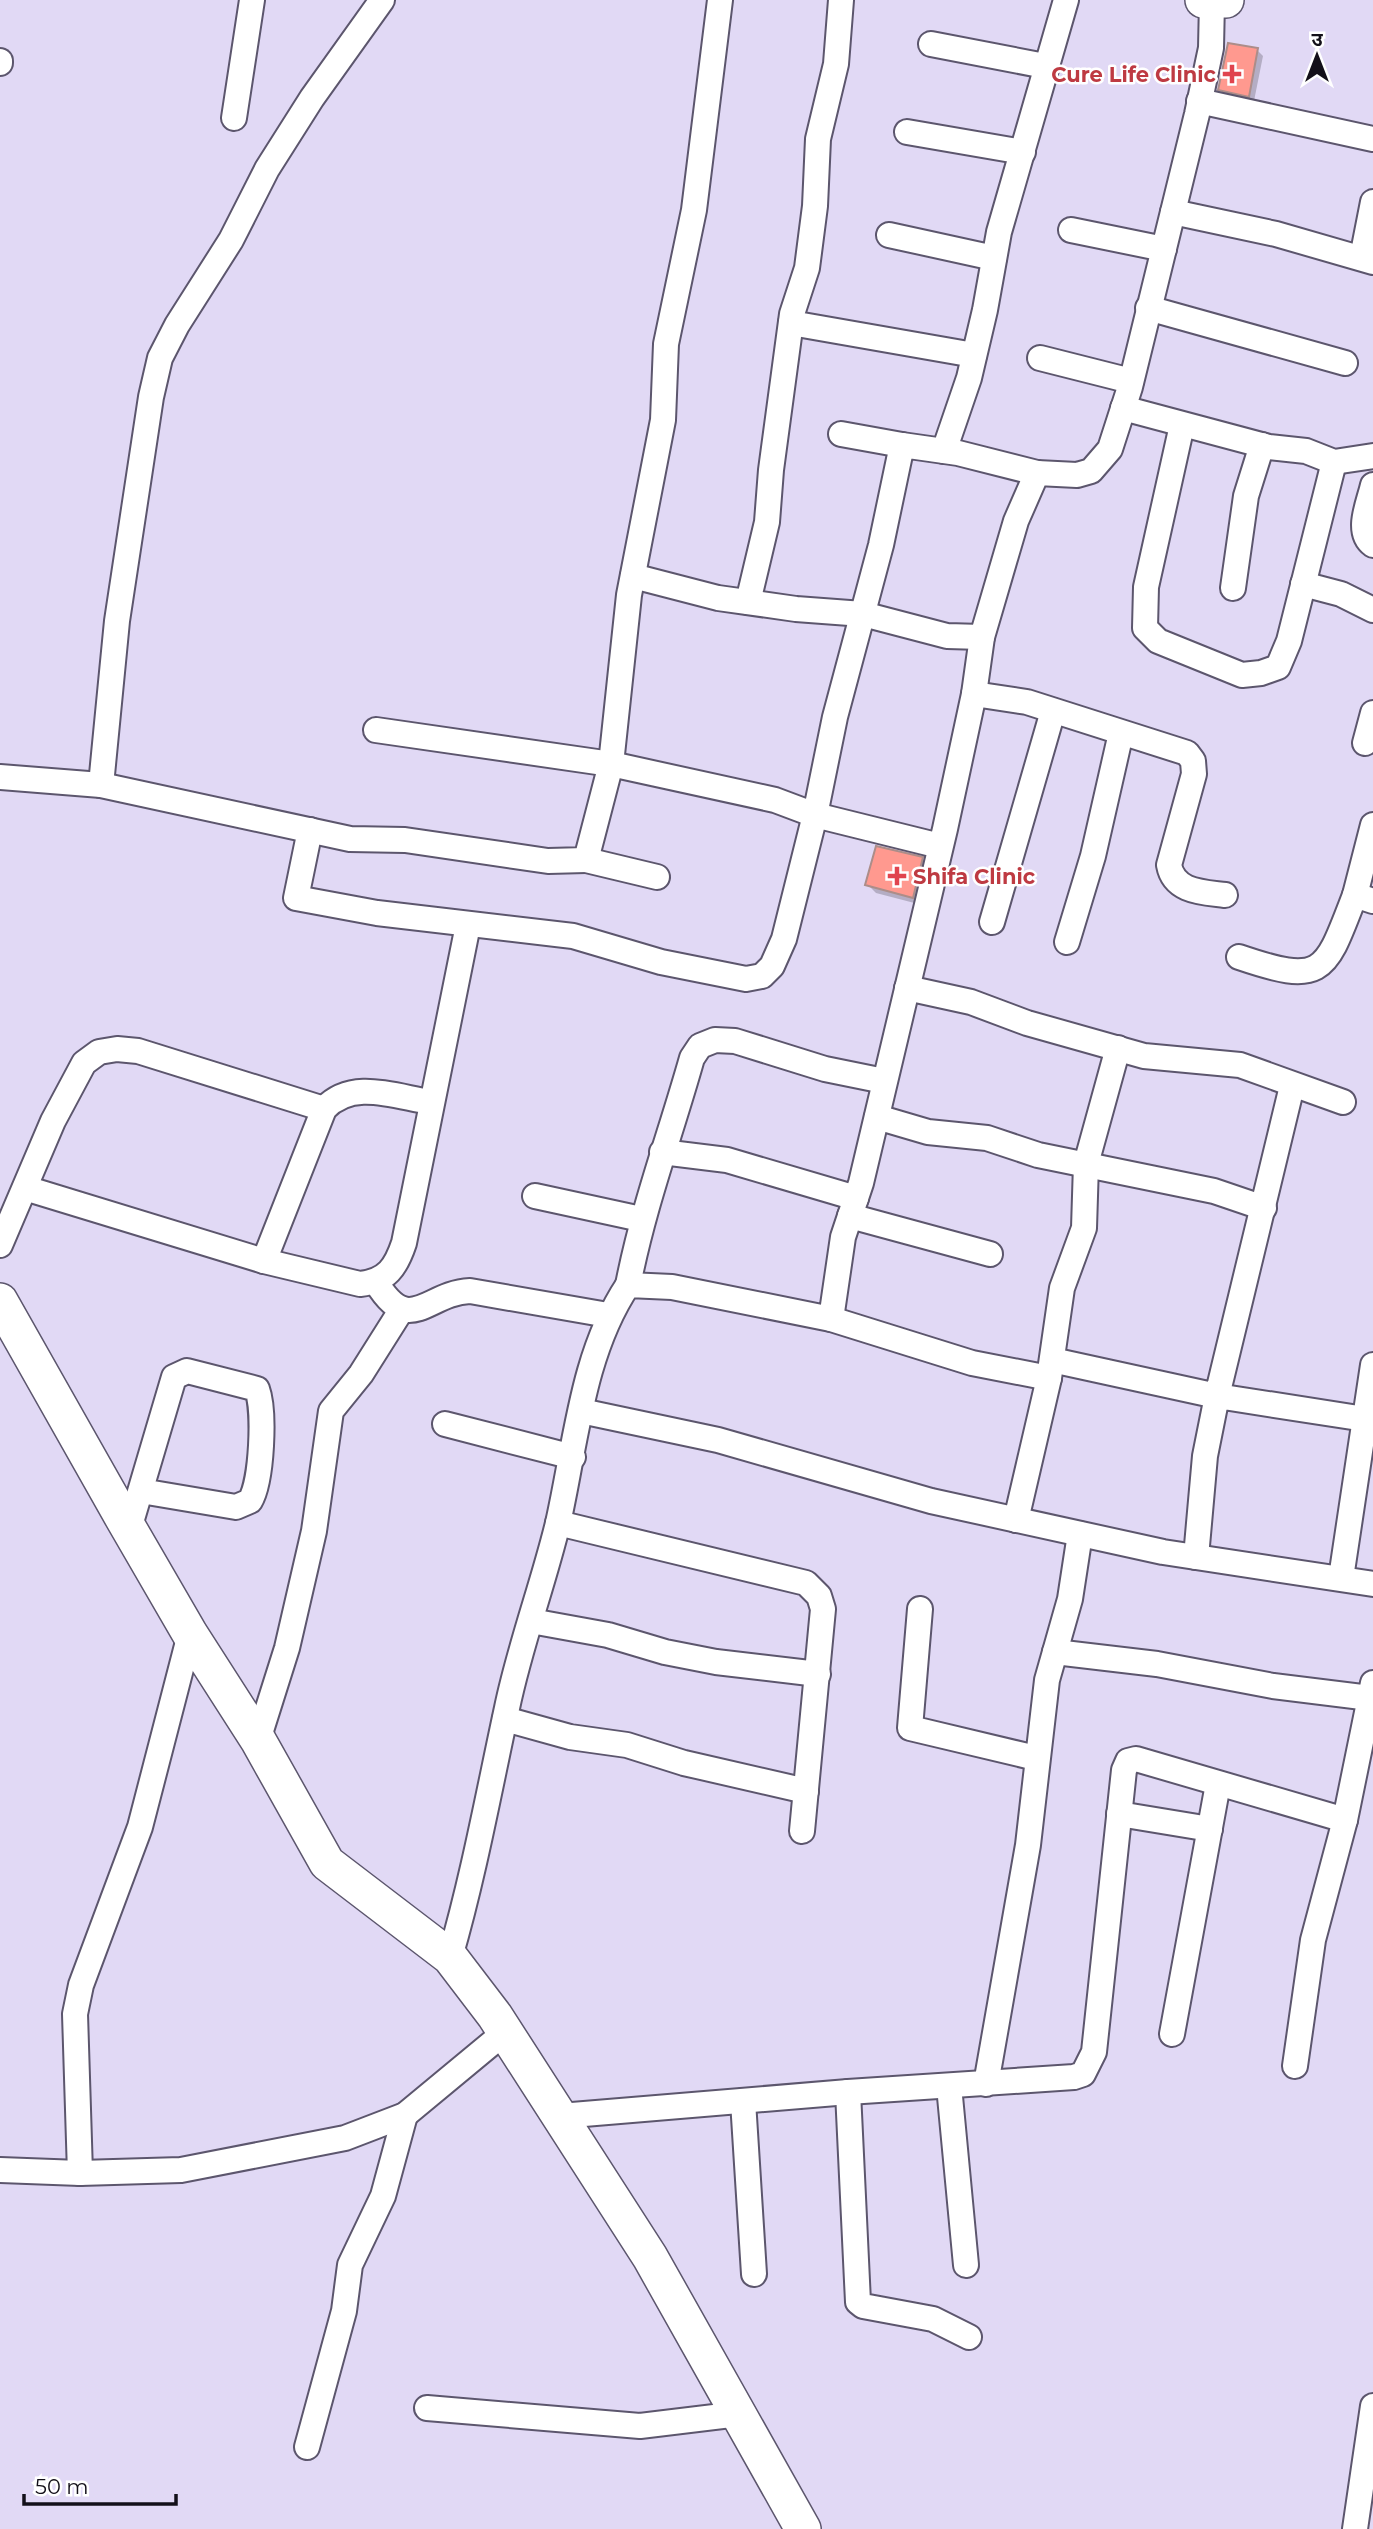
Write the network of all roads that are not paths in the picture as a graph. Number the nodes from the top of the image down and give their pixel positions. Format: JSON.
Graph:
{"nodes":[{"id":1,"x":252,"y":0,"type":"edge"},
{"id":2,"x":382,"y":0,"type":"edge"},
{"id":3,"x":720,"y":0,"type":"edge"},
{"id":4,"x":841,"y":0,"type":"edge"},
{"id":5,"x":1066,"y":0,"type":"edge"},
{"id":6,"x":1214,"y":0,"type":"edge"},
{"id":7,"x":931,"y":44,"type":"dead end"},
{"id":8,"x":1045,"y":66,"type":"junction"},
{"id":9,"x":1199,"y":102,"type":"junction"},
{"id":10,"x":234,"y":118,"type":"dead end"},
{"id":11,"x":907,"y":132,"type":"dead end"},
{"id":12,"x":1373,"y":139,"type":"edge"},
{"id":13,"x":1023,"y":152,"type":"junction"},
{"id":14,"x":1373,"y":202,"type":"edge"},
{"id":15,"x":1173,"y":212,"type":"junction"},
{"id":16,"x":1071,"y":230,"type":"dead end"},
{"id":17,"x":889,"y":235,"type":"dead end"},
{"id":18,"x":1164,"y":249,"type":"junction"},
{"id":19,"x":994,"y":258,"type":"junction"},
{"id":20,"x":1367,"y":260,"type":"edge"},
{"id":21,"x":1147,"y":308,"type":"junction"},
{"id":22,"x":791,"y":323,"type":"junction"},
{"id":23,"x":974,"y":355,"type":"junction"},
{"id":24,"x":1040,"y":358,"type":"dead end"},
{"id":25,"x":1345,"y":363,"type":"dead end"},
{"id":26,"x":1131,"y":381,"type":"junction"},
{"id":27,"x":1123,"y":408,"type":"junction"},
{"id":28,"x":1182,"y":425,"type":"junction"},
{"id":29,"x":841,"y":433,"type":"dead end"},
{"id":30,"x":902,"y":445,"type":"junction"},
{"id":31,"x":1262,"y":445,"type":"junction"},
{"id":32,"x":944,"y":451,"type":"junction"},
{"id":33,"x":1373,"y":456,"type":"edge"},
{"id":34,"x":1334,"y":462,"type":"junction"},
{"id":35,"x":1037,"y":473,"type":"junction"},
{"id":36,"x":1373,"y":485,"type":"edge"},
{"id":37,"x":1373,"y":545,"type":"edge"},
{"id":38,"x":633,"y":576,"type":"junction"},
{"id":39,"x":1303,"y":584,"type":"junction"},
{"id":40,"x":1233,"y":589,"type":"dead end"},
{"id":41,"x":748,"y":602,"type":"junction"},
{"id":42,"x":1373,"y":610,"type":"edge"},
{"id":43,"x":863,"y":614,"type":"junction"},
{"id":44,"x":982,"y":637,"type":"junction"},
{"id":45,"x":974,"y":694,"type":"junction"},
{"id":46,"x":1053,"y":711,"type":"junction"},
{"id":47,"x":1373,"y":713,"type":"edge"},
{"id":48,"x":376,"y":730,"type":"dead end"},
{"id":49,"x":1121,"y":733,"type":"junction"},
{"id":50,"x":1364,"y":743,"type":"dead end"},
{"id":51,"x":611,"y":764,"type":"junction"},
{"id":52,"x":0,"y":777,"type":"edge"},
{"id":53,"x":101,"y":785,"type":"junction"},
{"id":54,"x":816,"y":815,"type":"junction"},
{"id":55,"x":1373,"y":824,"type":"edge"},
{"id":56,"x":310,"y":830,"type":"junction"},
{"id":57,"x":940,"y":846,"type":"junction"},
{"id":58,"x":586,"y":860,"type":"junction"},
{"id":59,"x":657,"y":877,"type":"dead end"},
{"id":60,"x":1225,"y":895,"type":"dead end"},
{"id":61,"x":1364,"y":898,"type":"edge"},
{"id":62,"x":992,"y":922,"type":"dead end"},
{"id":63,"x":468,"y":925,"type":"junction"},
{"id":64,"x":1067,"y":943,"type":"dead end"},
{"id":65,"x":1239,"y":957,"type":"dead end"},
{"id":66,"x":907,"y":988,"type":"junction"},
{"id":67,"x":1118,"y":1048,"type":"junction"},
{"id":68,"x":884,"y":1081,"type":"junction"},
{"id":69,"x":1292,"y":1086,"type":"junction"},
{"id":70,"x":430,"y":1102,"type":"junction"},
{"id":71,"x":1343,"y":1102,"type":"dead end"},
{"id":72,"x":324,"y":1109,"type":"junction"},
{"id":73,"x":877,"y":1117,"type":"junction"},
{"id":74,"x":662,"y":1152,"type":"junction"},
{"id":75,"x":1086,"y":1164,"type":"junction"},
{"id":76,"x":25,"y":1188,"type":"junction"},
{"id":77,"x":535,"y":1196,"type":"dead end"},
{"id":78,"x":853,"y":1207,"type":"junction"},
{"id":79,"x":1264,"y":1208,"type":"junction"},
{"id":80,"x":641,"y":1219,"type":"junction"},
{"id":81,"x":0,"y":1245,"type":"edge"},
{"id":82,"x":990,"y":1254,"type":"dead end"},
{"id":83,"x":264,"y":1261,"type":"junction"},
{"id":84,"x":376,"y":1282,"type":"junction"},
{"id":85,"x":628,"y":1285,"type":"junction"},
{"id":86,"x":0,"y":1301,"type":"edge"},
{"id":87,"x":402,"y":1309,"type":"junction"},
{"id":88,"x":608,"y":1315,"type":"junction"},
{"id":89,"x":831,"y":1319,"type":"junction"},
{"id":90,"x":1373,"y":1365,"type":"edge"},
{"id":91,"x":1050,"y":1369,"type":"junction"},
{"id":92,"x":1217,"y":1396,"type":"junction"},
{"id":93,"x":581,"y":1411,"type":"junction"},
{"id":94,"x":1366,"y":1419,"type":"junction"},
{"id":95,"x":445,"y":1424,"type":"dead end"},
{"id":96,"x":1366,"y":1456,"type":"edge"},
{"id":97,"x":573,"y":1457,"type":"junction"},
{"id":98,"x":141,"y":1491,"type":"junction"},
{"id":99,"x":1016,"y":1520,"type":"junction"},
{"id":100,"x":558,"y":1523,"type":"junction"},
{"id":101,"x":129,"y":1529,"type":"junction"},
{"id":102,"x":1080,"y":1534,"type":"junction"},
{"id":103,"x":1196,"y":1557,"type":"junction"},
{"id":104,"x":1341,"y":1578,"type":"junction"},
{"id":105,"x":1373,"y":1584,"type":"edge"},
{"id":106,"x":920,"y":1609,"type":"dead end"},
{"id":107,"x":531,"y":1622,"type":"junction"},
{"id":108,"x":190,"y":1634,"type":"junction"},
{"id":109,"x":1055,"y":1652,"type":"junction"},
{"id":110,"x":818,"y":1674,"type":"junction"},
{"id":111,"x":1371,"y":1690,"type":"edge"},
{"id":112,"x":505,"y":1719,"type":"junction"},
{"id":113,"x":258,"y":1740,"type":"junction"},
{"id":114,"x":1037,"y":1758,"type":"junction"},
{"id":115,"x":1218,"y":1784,"type":"junction"},
{"id":116,"x":806,"y":1791,"type":"junction"},
{"id":117,"x":1119,"y":1814,"type":"junction"},
{"id":118,"x":1345,"y":1820,"type":"junction"},
{"id":119,"x":1210,"y":1829,"type":"junction"},
{"id":120,"x":802,"y":1831,"type":"dead end"},
{"id":121,"x":450,"y":1957,"type":"junction"},
{"id":122,"x":504,"y":2033,"type":"junction"},
{"id":123,"x":1172,"y":2034,"type":"dead end"},
{"id":124,"x":1295,"y":2066,"type":"dead end"},
{"id":125,"x":986,"y":2084,"type":"junction"},
{"id":126,"x":949,"y":2086,"type":"junction"},
{"id":127,"x":848,"y":2092,"type":"junction"},
{"id":128,"x":743,"y":2101,"type":"junction"},
{"id":129,"x":405,"y":2115,"type":"junction"},
{"id":130,"x":560,"y":2116,"type":"junction"},
{"id":131,"x":0,"y":2170,"type":"edge"},
{"id":132,"x":80,"y":2173,"type":"junction"},
{"id":133,"x":966,"y":2265,"type":"dead end"},
{"id":134,"x":754,"y":2274,"type":"dead end"},
{"id":135,"x":969,"y":2337,"type":"dead end"},
{"id":136,"x":1373,"y":2406,"type":"edge"},
{"id":137,"x":428,"y":2408,"type":"dead end"},
{"id":138,"x":739,"y":2414,"type":"junction"},
{"id":139,"x":307,"y":2447,"type":"dead end"},
{"id":140,"x":803,"y":2529,"type":"edge"},
{"id":141,"x":1355,"y":2529,"type":"edge"}],
"edges":[{"from":1,"to":10,"type":"street"},
{"from":2,"to":53,"type":"street"},
{"from":3,"to":38,"type":"street"},
{"from":4,"to":22,"type":"street"},
{"from":5,"to":8,"type":"street"},
{"from":6,"to":9,"type":"street"},
{"from":7,"to":8,"type":"street"},
{"from":8,"to":13,"type":"street"},
{"from":9,"to":12,"type":"street"},
{"from":9,"to":15,"type":"street"},
{"from":11,"to":13,"type":"street"},
{"from":13,"to":19,"type":"street"},
{"from":14,"to":20,"type":"street"},
{"from":15,"to":18,"type":"street"},
{"from":15,"to":20,"type":"street"},
{"from":16,"to":18,"type":"street"},
{"from":17,"to":19,"type":"street"},
{"from":18,"to":21,"type":"street"},
{"from":19,"to":23,"type":"street"},
{"from":21,"to":25,"type":"street"},
{"from":21,"to":26,"type":"street"},
{"from":22,"to":23,"type":"street"},
{"from":22,"to":41,"type":"street"},
{"from":23,"to":32,"type":"street"},
{"from":24,"to":26,"type":"street"},
{"from":26,"to":27,"type":"street"},
{"from":27,"to":28,"type":"street"},
{"from":27,"to":35,"type":"street"},
{"from":28,"to":31,"type":"street"},
{"from":28,"to":39,"type":"street"},
{"from":29,"to":30,"type":"street"},
{"from":30,"to":32,"type":"street"},
{"from":30,"to":43,"type":"street"},
{"from":31,"to":34,"type":"street"},
{"from":31,"to":40,"type":"street"},
{"from":32,"to":35,"type":"street"},
{"from":33,"to":34,"type":"street"},
{"from":34,"to":39,"type":"street"},
{"from":35,"to":44,"type":"street"},
{"from":36,"to":37,"type":"street"},
{"from":38,"to":41,"type":"street"},
{"from":38,"to":51,"type":"street"},
{"from":39,"to":42,"type":"street"},
{"from":41,"to":43,"type":"street"},
{"from":43,"to":44,"type":"street"},
{"from":43,"to":54,"type":"street"},
{"from":44,"to":45,"type":"street"},
{"from":45,"to":46,"type":"street"},
{"from":45,"to":57,"type":"street"},
{"from":46,"to":49,"type":"street"},
{"from":46,"to":62,"type":"street"},
{"from":47,"to":50,"type":"street"},
{"from":48,"to":51,"type":"street"},
{"from":49,"to":60,"type":"street"},
{"from":49,"to":64,"type":"street"},
{"from":51,"to":54,"type":"street"},
{"from":51,"to":58,"type":"street"},
{"from":52,"to":53,"type":"street"},
{"from":53,"to":56,"type":"street"},
{"from":54,"to":57,"type":"street"},
{"from":54,"to":63,"type":"street"},
{"from":55,"to":61,"type":"street"},
{"from":56,"to":58,"type":"street"},
{"from":56,"to":63,"type":"street"},
{"from":57,"to":66,"type":"street"},
{"from":58,"to":59,"type":"street"},
{"from":61,"to":65,"type":"street"},
{"from":63,"to":70,"type":"street"},
{"from":66,"to":67,"type":"street"},
{"from":66,"to":68,"type":"street"},
{"from":67,"to":69,"type":"street"},
{"from":67,"to":75,"type":"street"},
{"from":68,"to":73,"type":"street"},
{"from":68,"to":74,"type":"street"},
{"from":69,"to":71,"type":"street"},
{"from":69,"to":79,"type":"street"},
{"from":70,"to":72,"type":"street"},
{"from":70,"to":84,"type":"street"},
{"from":72,"to":76,"type":"street"},
{"from":72,"to":83,"type":"street"},
{"from":73,"to":75,"type":"street"},
{"from":73,"to":78,"type":"street"},
{"from":74,"to":78,"type":"street"},
{"from":74,"to":80,"type":"street"},
{"from":75,"to":79,"type":"street"},
{"from":75,"to":91,"type":"street"},
{"from":76,"to":81,"type":"street"},
{"from":76,"to":83,"type":"street"},
{"from":77,"to":80,"type":"street"},
{"from":78,"to":82,"type":"street"},
{"from":78,"to":89,"type":"street"},
{"from":79,"to":92,"type":"street"},
{"from":80,"to":85,"type":"street"},
{"from":83,"to":84,"type":"street"},
{"from":84,"to":87,"type":"street"},
{"from":85,"to":88,"type":"street"},
{"from":85,"to":89,"type":"street"},
{"from":86,"to":101,"type":"street"},
{"from":87,"to":88,"type":"street"},
{"from":87,"to":113,"type":"street"},
{"from":88,"to":93,"type":"street"},
{"from":89,"to":91,"type":"street"},
{"from":90,"to":94,"type":"street"},
{"from":91,"to":92,"type":"street"},
{"from":91,"to":99,"type":"street"},
{"from":92,"to":94,"type":"street"},
{"from":92,"to":103,"type":"street"},
{"from":93,"to":97,"type":"street"},
{"from":93,"to":99,"type":"street"},
{"from":94,"to":96,"type":"street"},
{"from":95,"to":97,"type":"street"},
{"from":96,"to":104,"type":"street"},
{"from":97,"to":100,"type":"street"},
{"from":98,"to":98,"type":"street"},
{"from":98,"to":101,"type":"street"},
{"from":99,"to":102,"type":"street"},
{"from":100,"to":107,"type":"street"},
{"from":100,"to":110,"type":"street"},
{"from":101,"to":108,"type":"street"},
{"from":102,"to":103,"type":"street"},
{"from":102,"to":109,"type":"street"},
{"from":103,"to":104,"type":"street"},
{"from":104,"to":105,"type":"street"},
{"from":106,"to":114,"type":"street"},
{"from":107,"to":110,"type":"street"},
{"from":107,"to":112,"type":"street"},
{"from":108,"to":113,"type":"street"},
{"from":108,"to":132,"type":"street"},
{"from":109,"to":111,"type":"street"},
{"from":109,"to":114,"type":"street"},
{"from":110,"to":116,"type":"street"},
{"from":111,"to":118,"type":"street"},
{"from":112,"to":116,"type":"street"},
{"from":112,"to":121,"type":"street"},
{"from":113,"to":121,"type":"street"},
{"from":114,"to":125,"type":"street"},
{"from":115,"to":117,"type":"street"},
{"from":115,"to":118,"type":"street"},
{"from":115,"to":119,"type":"street"},
{"from":116,"to":120,"type":"street"},
{"from":117,"to":119,"type":"street"},
{"from":117,"to":125,"type":"street"},
{"from":118,"to":124,"type":"street"},
{"from":119,"to":123,"type":"street"},
{"from":121,"to":122,"type":"street"},
{"from":122,"to":129,"type":"street"},
{"from":122,"to":130,"type":"street"},
{"from":125,"to":126,"type":"street"},
{"from":126,"to":127,"type":"street"},
{"from":126,"to":133,"type":"street"},
{"from":127,"to":128,"type":"street"},
{"from":127,"to":135,"type":"street"},
{"from":128,"to":130,"type":"street"},
{"from":128,"to":134,"type":"street"},
{"from":129,"to":132,"type":"street"},
{"from":129,"to":139,"type":"street"},
{"from":130,"to":138,"type":"street"},
{"from":131,"to":132,"type":"street"},
{"from":136,"to":141,"type":"street"},
{"from":137,"to":138,"type":"street"},
{"from":138,"to":140,"type":"street"}]}
